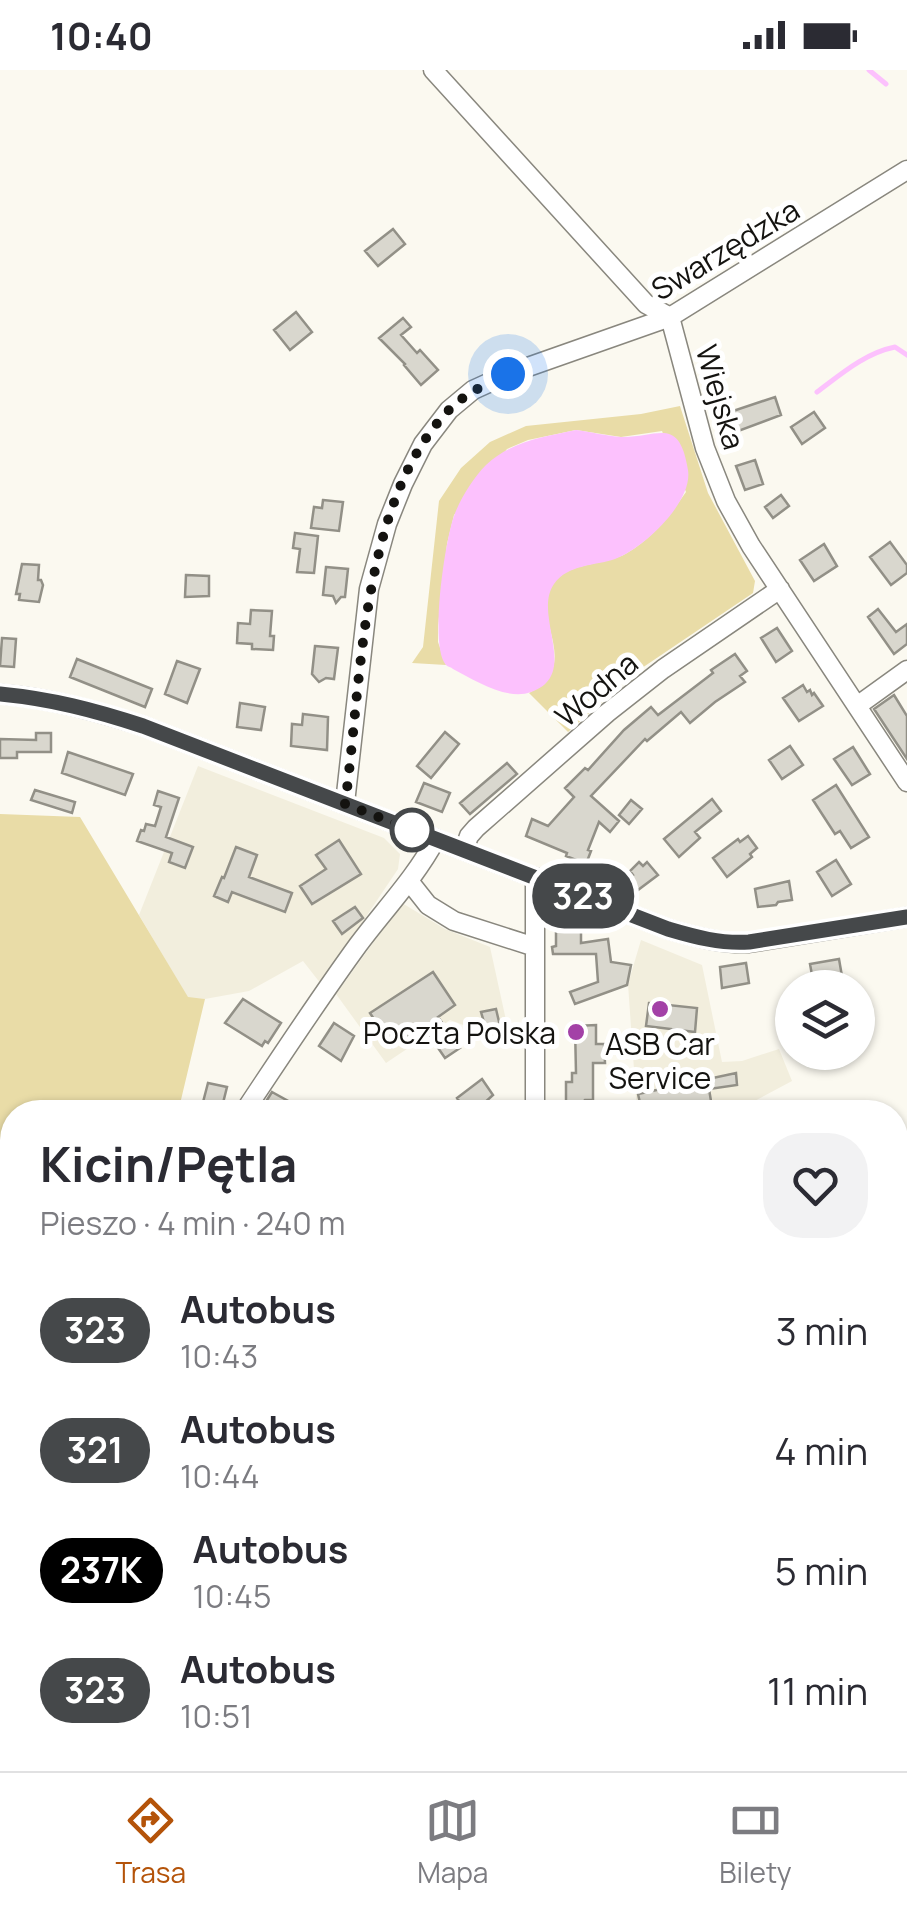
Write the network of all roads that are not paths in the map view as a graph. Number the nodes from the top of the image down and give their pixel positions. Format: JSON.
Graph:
{"nodes":[{"id":1,"x":433,"y":70,"type":"edge"},
{"id":2,"x":907,"y":170,"type":"edge"},
{"id":3,"x":670,"y":317,"type":"junction"},
{"id":4,"x":780,"y":589,"type":"junction"},
{"id":5,"x":907,"y":670,"type":"edge"},
{"id":6,"x":0,"y":694,"type":"edge"},
{"id":7,"x":857,"y":706,"type":"junction"},
{"id":8,"x":907,"y":782,"type":"edge"},
{"id":9,"x":345,"y":804,"type":"junction"},
{"id":10,"x":436,"y":839,"type":"junction"},
{"id":11,"x":464,"y":850,"type":"junction"},
{"id":12,"x":535,"y":878,"type":"junction"},
{"id":13,"x":409,"y":881,"type":"junction"},
{"id":14,"x":907,"y":917,"type":"edge"},
{"id":15,"x":534,"y":947,"type":"junction"},
{"id":16,"x":252,"y":1100,"type":"edge"},
{"id":17,"x":534,"y":1100,"type":"edge"}],
"edges":[{"from":1,"to":3,"type":"street","name":"Wiejska"},
{"from":2,"to":3,"type":"street","name":"Swarzędzka"},
{"from":3,"to":4,"type":"street","name":"Wiejska"},
{"from":3,"to":9,"type":"street","name":"Swarzędzka"},
{"from":4,"to":7,"type":"street","name":"Wiejska"},
{"from":4,"to":11,"type":"street","name":"Wodna"},
{"from":5,"to":7,"type":"street"},
{"from":6,"to":9,"type":"street"},
{"from":7,"to":8,"type":"street","name":"Wiejska"},
{"from":9,"to":10,"type":"street"},
{"from":10,"to":11,"type":"street"},
{"from":10,"to":13,"type":"street"},
{"from":11,"to":12,"type":"street"},
{"from":12,"to":14,"type":"street"},
{"from":12,"to":15,"type":"street"},
{"from":13,"to":15,"type":"street"},
{"from":13,"to":16,"type":"street"},
{"from":15,"to":17,"type":"street"}]}
